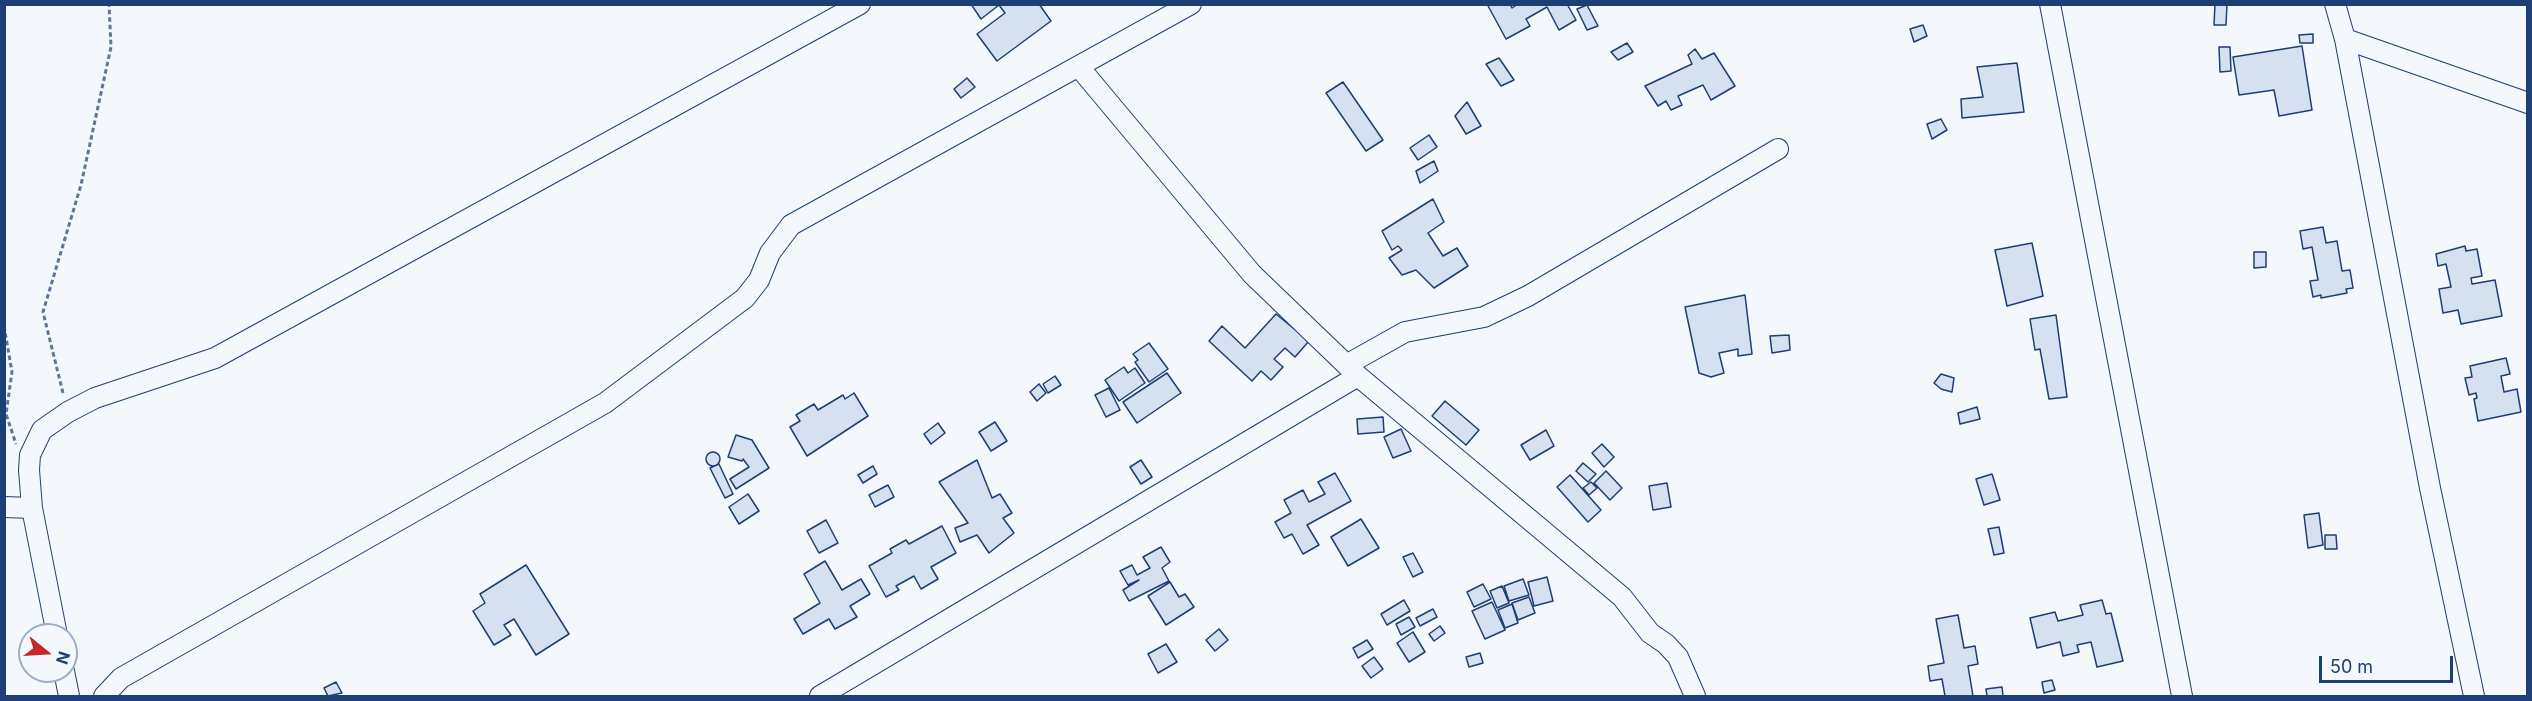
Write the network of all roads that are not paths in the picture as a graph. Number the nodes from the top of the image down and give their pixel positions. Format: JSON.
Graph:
{"nodes":[{"id":1,"x":860,"y":4,"type":"edge"},
{"id":2,"x":1191,"y":4,"type":"edge"},
{"id":3,"x":2050,"y":4,"type":"edge"},
{"id":4,"x":2335,"y":4,"type":"edge"},
{"id":5,"x":2345,"y":39,"type":"junction"},
{"id":6,"x":1079,"y":67,"type":"junction"},
{"id":7,"x":2528,"y":103,"type":"edge"},
{"id":8,"x":1778,"y":149,"type":"dead end"},
{"id":9,"x":1353,"y":370,"type":"junction"},
{"id":10,"x":4,"y":507,"type":"edge"},
{"id":11,"x":32,"y":508,"type":"junction"},
{"id":12,"x":55,"y":623,"type":"edge"},
{"id":13,"x":104,"y":696,"type":"edge"},
{"id":14,"x":819,"y":696,"type":"edge"},
{"id":15,"x":1695,"y":696,"type":"edge"},
{"id":16,"x":2182,"y":696,"type":"edge"},
{"id":17,"x":2474,"y":696,"type":"edge"}],
"edges":[{"from":1,"to":11,"type":"street"},
{"from":2,"to":6,"type":"street"},
{"from":3,"to":16,"type":"street"},
{"from":4,"to":5,"type":"street"},
{"from":5,"to":7,"type":"street"},
{"from":5,"to":17,"type":"street"},
{"from":6,"to":9,"type":"street"},
{"from":6,"to":13,"type":"street"},
{"from":8,"to":9,"type":"street"},
{"from":9,"to":14,"type":"street"},
{"from":9,"to":15,"type":"street"},
{"from":10,"to":11,"type":"street"},
{"from":11,"to":12,"type":"street"}]}
